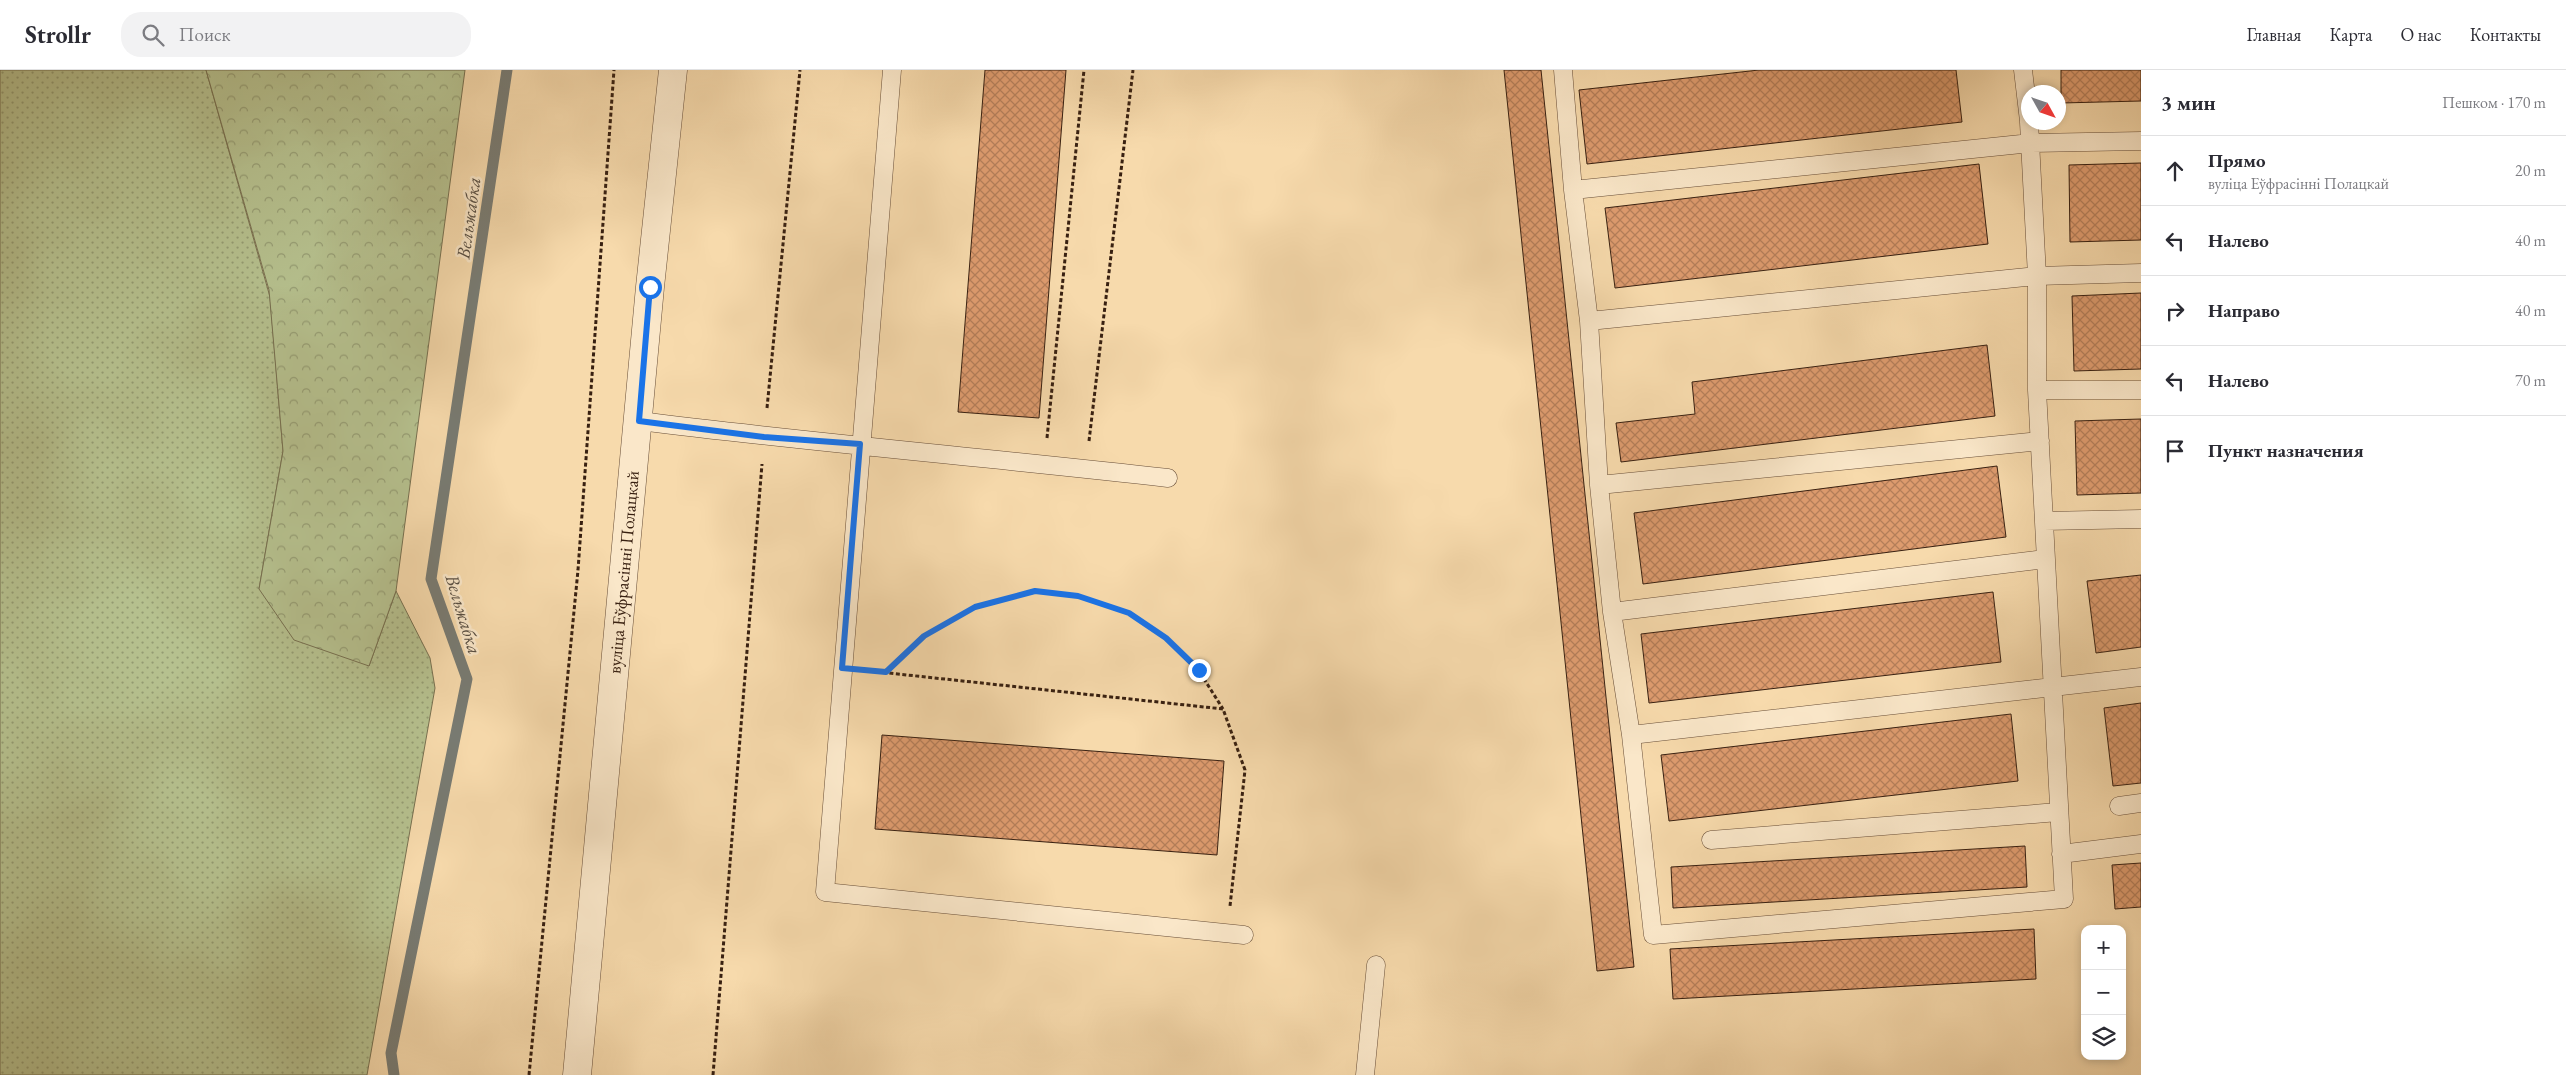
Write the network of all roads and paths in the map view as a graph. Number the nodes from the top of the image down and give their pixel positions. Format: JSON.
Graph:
{"nodes":[{"id":1,"x":614,"y":70,"type":"edge"},
{"id":2,"x":673,"y":70,"type":"edge"},
{"id":3,"x":800,"y":70,"type":"edge"},
{"id":4,"x":892,"y":70,"type":"edge"},
{"id":5,"x":1084,"y":70,"type":"edge"},
{"id":6,"x":1133,"y":70,"type":"edge"},
{"id":7,"x":1563,"y":70,"type":"edge"},
{"id":8,"x":2023,"y":70,"type":"edge"},
{"id":9,"x":2025,"y":85,"type":"edge"},
{"id":10,"x":2030,"y":130,"type":"edge"},
{"id":11,"x":2141,"y":141,"type":"edge"},
{"id":12,"x":2031,"y":143,"type":"junction"},
{"id":13,"x":1573,"y":190,"type":"junction"},
{"id":14,"x":2141,"y":273,"type":"edge"},
{"id":15,"x":2037,"y":276,"type":"junction"},
{"id":16,"x":1589,"y":321,"type":"junction"},
{"id":17,"x":2037,"y":390,"type":"junction"},
{"id":18,"x":2141,"y":390,"type":"edge"},
{"id":19,"x":639,"y":421,"type":"junction"},
{"id":20,"x":764,"y":437,"type":"junction"},
{"id":21,"x":2040,"y":442,"type":"junction"},
{"id":22,"x":860,"y":444,"type":"junction"},
{"id":23,"x":1045,"y":464,"type":"junction"},
{"id":24,"x":1085,"y":469,"type":"junction"},
{"id":25,"x":1168,"y":478,"type":"dead end"},
{"id":26,"x":1599,"y":485,"type":"junction"},
{"id":27,"x":2141,"y":519,"type":"edge"},
{"id":28,"x":2044,"y":521,"type":"junction"},
{"id":29,"x":2045,"y":559,"type":"junction"},
{"id":30,"x":1612,"y":612,"type":"junction"},
{"id":31,"x":842,"y":668,"type":"junction"},
{"id":32,"x":886,"y":672,"type":"junction"},
{"id":33,"x":2141,"y":677,"type":"edge"},
{"id":34,"x":2051,"y":688,"type":"junction"},
{"id":35,"x":1223,"y":709,"type":"junction"},
{"id":36,"x":1631,"y":735,"type":"junction"},
{"id":37,"x":2141,"y":803,"type":"edge"},
{"id":38,"x":2119,"y":806,"type":"dead end"},
{"id":39,"x":2058,"y":812,"type":"junction"},
{"id":40,"x":1711,"y":840,"type":"dead end"},
{"id":41,"x":2141,"y":844,"type":"edge"},
{"id":42,"x":2061,"y":854,"type":"junction"},
{"id":43,"x":1226,"y":934,"type":"junction"},
{"id":44,"x":1244,"y":936,"type":"dead end"},
{"id":45,"x":1376,"y":965,"type":"dead end"},
{"id":46,"x":529,"y":1075,"type":"edge"},
{"id":47,"x":577,"y":1075,"type":"edge"},
{"id":48,"x":713,"y":1075,"type":"edge"},
{"id":49,"x":1365,"y":1075,"type":"edge"}],
"edges":[{"from":1,"to":46,"type":"path"},
{"from":2,"to":19,"type":"street","name":"вуліца Еўфрасінні Полацкай"},
{"from":3,"to":20,"type":"path"},
{"from":4,"to":22,"type":"lane"},
{"from":5,"to":23,"type":"path"},
{"from":6,"to":24,"type":"path"},
{"from":7,"to":13,"type":"lane"},
{"from":8,"to":9,"type":"lane"},
{"from":10,"to":12,"type":"lane"},
{"from":11,"to":12,"type":"lane"},
{"from":12,"to":13,"type":"lane"},
{"from":12,"to":15,"type":"lane"},
{"from":13,"to":16,"type":"lane"},
{"from":14,"to":15,"type":"lane"},
{"from":15,"to":16,"type":"lane"},
{"from":15,"to":17,"type":"lane"},
{"from":16,"to":26,"type":"lane"},
{"from":17,"to":18,"type":"lane"},
{"from":17,"to":21,"type":"lane"},
{"from":19,"to":20,"type":"lane"},
{"from":19,"to":47,"type":"street","name":"вуліца Еўфрасінні Полацкай"},
{"from":20,"to":22,"type":"lane"},
{"from":20,"to":48,"type":"path"},
{"from":21,"to":26,"type":"lane"},
{"from":21,"to":28,"type":"lane"},
{"from":22,"to":23,"type":"lane"},
{"from":22,"to":31,"type":"lane"},
{"from":23,"to":24,"type":"lane"},
{"from":24,"to":25,"type":"lane"},
{"from":26,"to":30,"type":"lane"},
{"from":27,"to":28,"type":"lane"},
{"from":28,"to":29,"type":"lane"},
{"from":29,"to":30,"type":"lane"},
{"from":29,"to":34,"type":"lane"},
{"from":30,"to":36,"type":"lane"},
{"from":31,"to":32,"type":"path"},
{"from":31,"to":43,"type":"lane"},
{"from":32,"to":35,"type":"path"},
{"from":32,"to":35,"type":"path"},
{"from":33,"to":34,"type":"lane"},
{"from":34,"to":36,"type":"lane"},
{"from":34,"to":39,"type":"lane"},
{"from":35,"to":43,"type":"path"},
{"from":36,"to":42,"type":"lane"},
{"from":37,"to":38,"type":"lane"},
{"from":39,"to":40,"type":"lane"},
{"from":39,"to":42,"type":"lane"},
{"from":41,"to":42,"type":"lane"},
{"from":43,"to":44,"type":"lane"},
{"from":45,"to":49,"type":"lane"}]}
